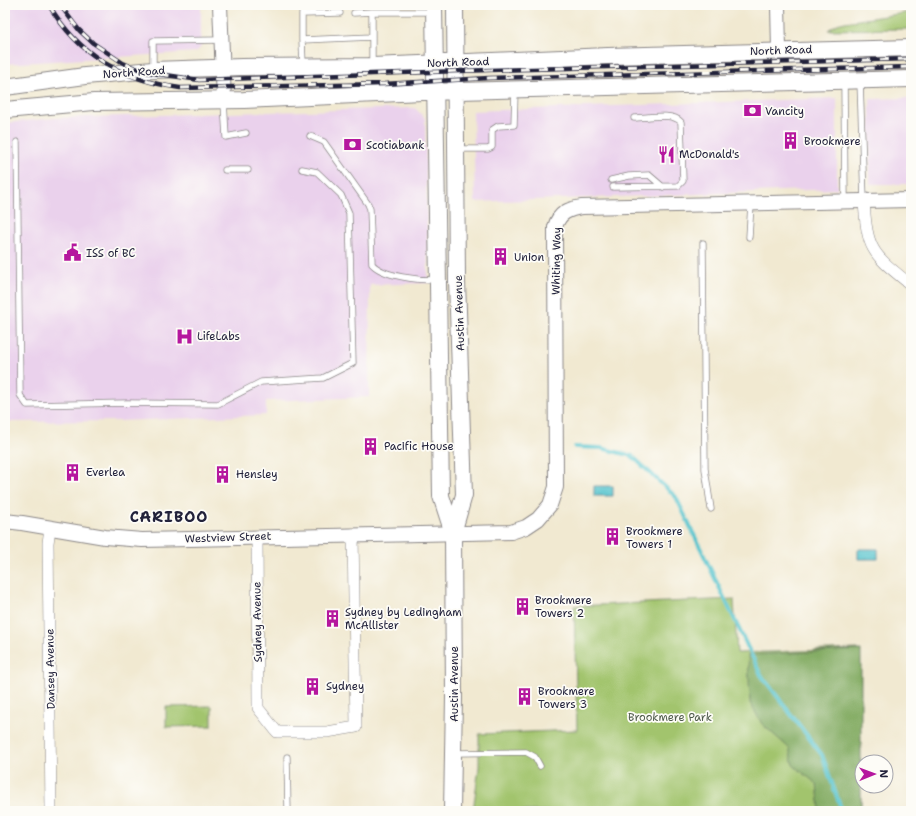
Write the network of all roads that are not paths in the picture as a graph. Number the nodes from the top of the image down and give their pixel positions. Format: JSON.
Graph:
{"nodes":[{"id":1,"x":220,"y":5,"type":"edge"},
{"id":2,"x":405,"y":5,"type":"edge"},
{"id":3,"x":455,"y":5,"type":"edge"},
{"id":4,"x":778,"y":5,"type":"edge"},
{"id":5,"x":387,"y":8,"type":"edge"},
{"id":6,"x":434,"y":9,"type":"edge"},
{"id":7,"x":372,"y":12,"type":"junction"},
{"id":8,"x":406,"y":12,"type":"junction"},
{"id":9,"x":340,"y":13,"type":"dead end"},
{"id":10,"x":354,"y":13,"type":"dead end"},
{"id":11,"x":372,"y":38,"type":"junction"},
{"id":12,"x":222,"y":40,"type":"junction"},
{"id":13,"x":302,"y":40,"type":"junction"},
{"id":14,"x":911,"y":48,"type":"edge"},
{"id":15,"x":778,"y":50,"type":"junction"},
{"id":16,"x":456,"y":62,"type":"junction"},
{"id":17,"x":434,"y":63,"type":"junction"},
{"id":18,"x":372,"y":66,"type":"junction"},
{"id":19,"x":303,"y":67,"type":"junction"},
{"id":20,"x":222,"y":68,"type":"junction"},
{"id":21,"x":153,"y":70,"type":"junction"},
{"id":22,"x":911,"y":79,"type":"edge"},
{"id":23,"x":860,"y":80,"type":"junction"},
{"id":24,"x":844,"y":81,"type":"junction"},
{"id":25,"x":5,"y":87,"type":"edge"},
{"id":26,"x":516,"y":89,"type":"junction"},
{"id":27,"x":456,"y":91,"type":"junction"},
{"id":28,"x":434,"y":92,"type":"junction"},
{"id":29,"x":224,"y":100,"type":"junction"},
{"id":30,"x":5,"y":110,"type":"edge"},
{"id":31,"x":634,"y":118,"type":"dead end"},
{"id":32,"x":246,"y":133,"type":"dead end"},
{"id":33,"x":310,"y":136,"type":"dead end"},
{"id":34,"x":17,"y":142,"type":"dead end"},
{"id":35,"x":456,"y":149,"type":"junction"},
{"id":36,"x":302,"y":169,"type":"dead end"},
{"id":37,"x":225,"y":170,"type":"dead end"},
{"id":38,"x":248,"y":170,"type":"dead end"},
{"id":39,"x":611,"y":180,"type":"dead end"},
{"id":40,"x":613,"y":187,"type":"dead end"},
{"id":41,"x":663,"y":187,"type":"junction"},
{"id":42,"x":864,"y":200,"type":"junction"},
{"id":43,"x":911,"y":200,"type":"edge"},
{"id":44,"x":845,"y":201,"type":"junction"},
{"id":45,"x":751,"y":203,"type":"junction"},
{"id":46,"x":749,"y":237,"type":"dead end"},
{"id":47,"x":703,"y":243,"type":"dead end"},
{"id":48,"x":437,"y":280,"type":"junction"},
{"id":49,"x":457,"y":280,"type":"junction"},
{"id":50,"x":911,"y":285,"type":"edge"},
{"id":51,"x":711,"y":509,"type":"dead end"},
{"id":52,"x":5,"y":521,"type":"edge"},
{"id":53,"x":50,"y":528,"type":"junction"},
{"id":54,"x":453,"y":533,"type":"junction"},
{"id":55,"x":353,"y":534,"type":"junction"},
{"id":56,"x":257,"y":536,"type":"junction"},
{"id":57,"x":453,"y":753,"type":"junction"},
{"id":58,"x":287,"y":757,"type":"dead end"},
{"id":59,"x":540,"y":766,"type":"dead end"},
{"id":60,"x":51,"y":811,"type":"edge"},
{"id":61,"x":288,"y":811,"type":"edge"},
{"id":62,"x":452,"y":811,"type":"edge"}],
"edges":[{"from":1,"to":12,"type":"street"},
{"from":2,"to":8,"type":"lane"},
{"from":3,"to":16,"type":"main road","name":"Austin Avenue"},
{"from":4,"to":15,"type":"street"},
{"from":5,"to":7,"type":"lane"},
{"from":5,"to":8,"type":"lane"},
{"from":6,"to":8,"type":"lane"},
{"from":6,"to":17,"type":"main road","name":"Austin Avenue"},
{"from":7,"to":10,"type":"lane"},
{"from":7,"to":11,"type":"lane"},
{"from":9,"to":13,"type":"lane"},
{"from":11,"to":13,"type":"lane"},
{"from":11,"to":18,"type":"lane"},
{"from":12,"to":20,"type":"street"},
{"from":12,"to":21,"type":"lane"},
{"from":13,"to":19,"type":"lane"},
{"from":14,"to":15,"type":"main road","name":"North Road"},
{"from":15,"to":16,"type":"main road","name":"North Road"},
{"from":16,"to":17,"type":"main road","name":"North Road"},
{"from":16,"to":27,"type":"main road","name":"Austin Avenue"},
{"from":17,"to":18,"type":"main road","name":"North Road"},
{"from":17,"to":28,"type":"main road","name":"Austin Avenue"},
{"from":18,"to":19,"type":"main road","name":"North Road"},
{"from":19,"to":20,"type":"main road","name":"North Road"},
{"from":20,"to":21,"type":"main road","name":"North Road"},
{"from":20,"to":29,"type":"street"},
{"from":21,"to":25,"type":"main road","name":"North Road"},
{"from":22,"to":23,"type":"main road"},
{"from":23,"to":24,"type":"main road"},
{"from":23,"to":42,"type":"lane"},
{"from":24,"to":26,"type":"main road"},
{"from":24,"to":44,"type":"lane"},
{"from":26,"to":27,"type":"main road"},
{"from":26,"to":35,"type":"lane"},
{"from":27,"to":28,"type":"main road"},
{"from":27,"to":35,"type":"main road","name":"Austin Avenue"},
{"from":28,"to":29,"type":"main road"},
{"from":28,"to":48,"type":"main road","name":"Austin Avenue"},
{"from":29,"to":30,"type":"main road"},
{"from":29,"to":32,"type":"lane"},
{"from":31,"to":41,"type":"lane"},
{"from":33,"to":48,"type":"lane"},
{"from":34,"to":36,"type":"lane"},
{"from":35,"to":49,"type":"main road","name":"Austin Avenue"},
{"from":37,"to":38,"type":"lane"},
{"from":39,"to":41,"type":"lane"},
{"from":40,"to":41,"type":"lane"},
{"from":42,"to":43,"type":"street","name":"Whiting Way"},
{"from":42,"to":44,"type":"street","name":"Whiting Way"},
{"from":42,"to":50,"type":"street"},
{"from":44,"to":45,"type":"street","name":"Whiting Way"},
{"from":45,"to":46,"type":"lane"},
{"from":45,"to":54,"type":"street","name":"Whiting Way"},
{"from":47,"to":51,"type":"lane"},
{"from":48,"to":49,"type":"main road"},
{"from":48,"to":54,"type":"main road","name":"Austin Avenue"},
{"from":49,"to":54,"type":"main road","name":"Austin Avenue"},
{"from":52,"to":53,"type":"street","name":"Westview Street"},
{"from":53,"to":56,"type":"street","name":"Westview Street"},
{"from":53,"to":60,"type":"street","name":"Dansey Avenue"},
{"from":54,"to":55,"type":"street","name":"Westview Street"},
{"from":54,"to":57,"type":"main road","name":"Austin Avenue"},
{"from":55,"to":56,"type":"street","name":"Westview Street"},
{"from":55,"to":56,"type":"street","name":"Sydney Avenue"},
{"from":57,"to":59,"type":"lane"},
{"from":57,"to":62,"type":"main road","name":"Austin Avenue"},
{"from":58,"to":61,"type":"lane"}]}
